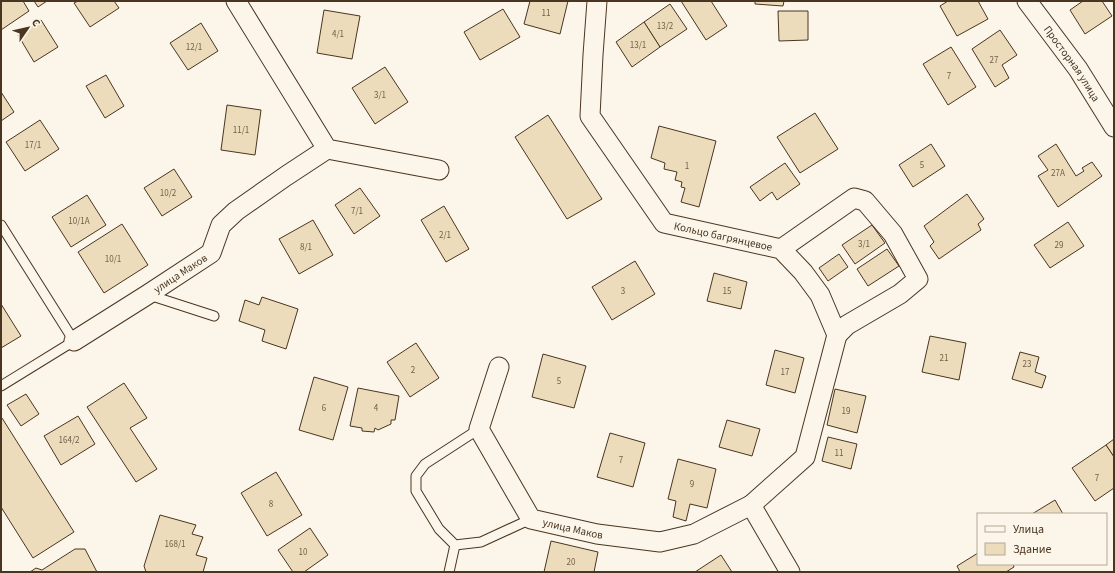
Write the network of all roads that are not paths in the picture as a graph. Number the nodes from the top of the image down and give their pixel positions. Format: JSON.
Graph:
{"nodes":[{"id":1,"x":236,"y":1,"type":"edge"},
{"id":2,"x":597,"y":1,"type":"edge"},
{"id":3,"x":1027,"y":1,"type":"edge"},
{"id":4,"x":1114,"y":127,"type":"edge"},
{"id":5,"x":327,"y":149,"type":"junction"},
{"id":6,"x":439,"y":170,"type":"dead end"},
{"id":7,"x":1,"y":225,"type":"edge"},
{"id":8,"x":781,"y":249,"type":"junction"},
{"id":9,"x":147,"y":295,"type":"junction"},
{"id":10,"x":214,"y":316,"type":"dead end"},
{"id":11,"x":837,"y":335,"type":"junction"},
{"id":12,"x":74,"y":341,"type":"junction"},
{"id":13,"x":499,"y":367,"type":"dead end"},
{"id":14,"x":1,"y":386,"type":"edge"},
{"id":15,"x":479,"y":429,"type":"junction"},
{"id":16,"x":751,"y":505,"type":"junction"},
{"id":17,"x":532,"y":519,"type":"junction"},
{"id":18,"x":455,"y":545,"type":"junction"},
{"id":19,"x":449,"y":572,"type":"edge"},
{"id":20,"x":790,"y":572,"type":"edge"}],
"edges":[{"from":1,"to":5,"type":"street"},
{"from":2,"to":8,"type":"street","name":"Кольцо багрянцевое"},
{"from":3,"to":4,"type":"street","name":"Просторная улица"},
{"from":5,"to":6,"type":"street"},
{"from":5,"to":9,"type":"street","name":"улица Маков"},
{"from":7,"to":12,"type":"lane"},
{"from":8,"to":11,"type":"street","name":"Кольцо багрянцевое"},
{"from":8,"to":11,"type":"street","name":"Кольцо багрянцевое"},
{"from":9,"to":10,"type":"lane"},
{"from":9,"to":12,"type":"street","name":"улица Маков"},
{"from":11,"to":16,"type":"street","name":"улица Маков"},
{"from":12,"to":14,"type":"lane"},
{"from":13,"to":15,"type":"street"},
{"from":15,"to":17,"type":"street","name":"улица Маков"},
{"from":15,"to":18,"type":"lane"},
{"from":16,"to":17,"type":"street","name":"улица Маков"},
{"from":16,"to":20,"type":"street"},
{"from":17,"to":18,"type":"lane"},
{"from":18,"to":19,"type":"lane"}]}
